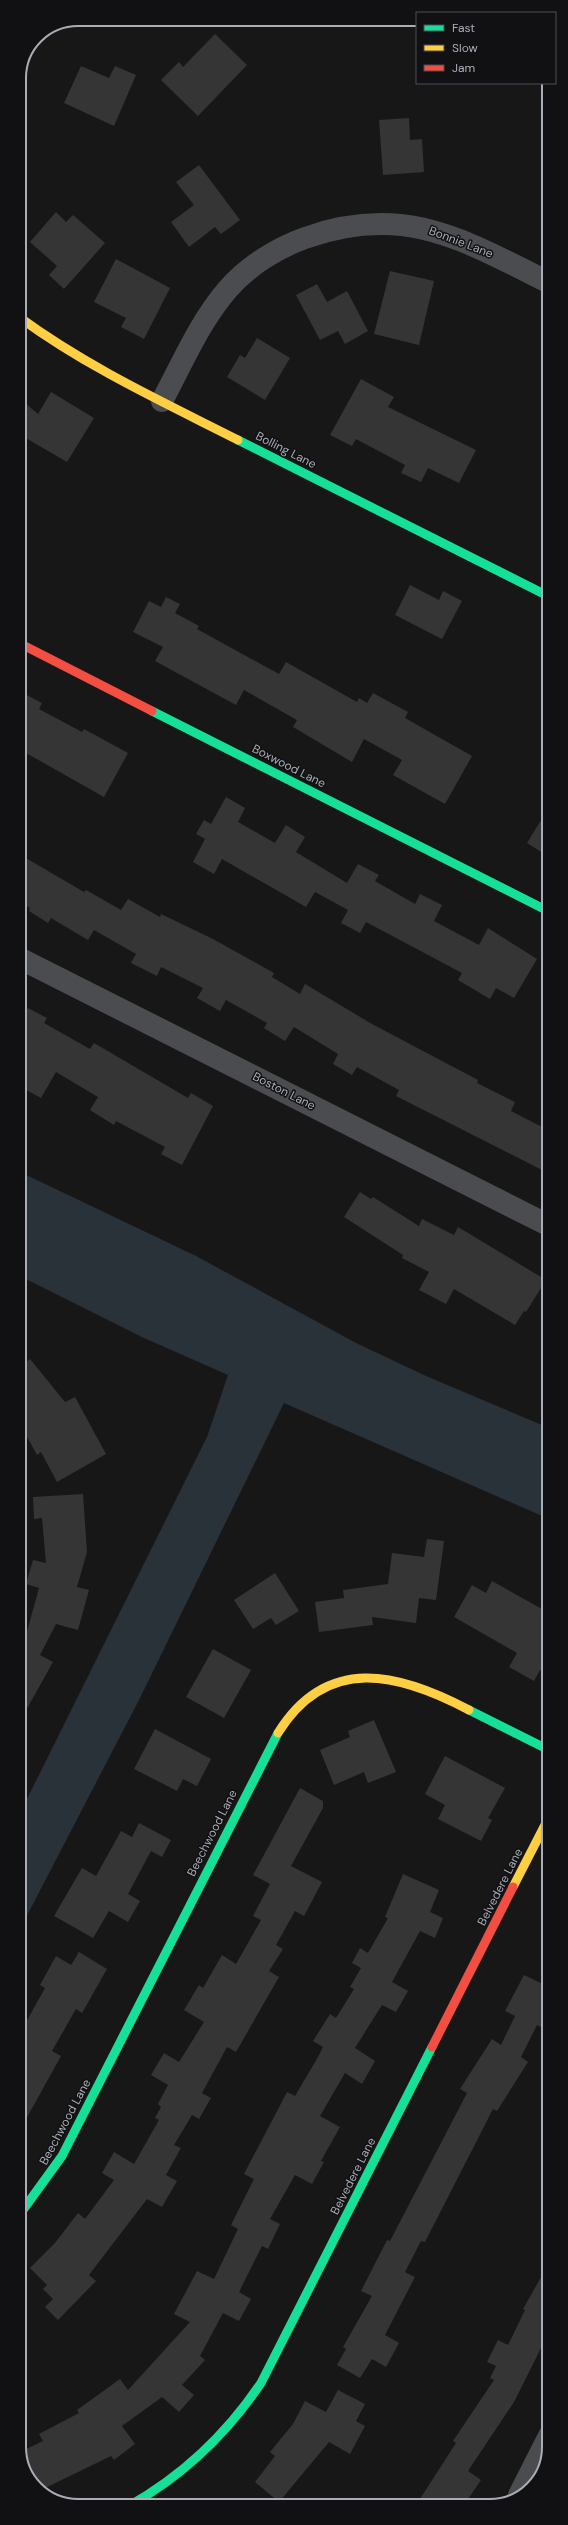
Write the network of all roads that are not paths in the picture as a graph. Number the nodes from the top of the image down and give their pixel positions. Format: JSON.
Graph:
{"nodes":[{"id":1,"x":542,"y":279,"type":"edge"},
{"id":2,"x":26,"y":322,"type":"edge"},
{"id":3,"x":162,"y":401,"type":"junction"},
{"id":4,"x":542,"y":593,"type":"edge"},
{"id":5,"x":26,"y":647,"type":"edge"},
{"id":6,"x":542,"y":908,"type":"edge"},
{"id":7,"x":26,"y":962,"type":"edge"},
{"id":8,"x":542,"y":1222,"type":"edge"},
{"id":9,"x":542,"y":1746,"type":"edge"},
{"id":10,"x":542,"y":1831,"type":"edge"},
{"id":11,"x":26,"y":2206,"type":"edge"},
{"id":12,"x":542,"y":2450,"type":"edge"},
{"id":13,"x":523,"y":2487,"type":"edge"},
{"id":14,"x":141,"y":2499,"type":"edge"}],
"edges":[{"from":1,"to":3,"type":"street","name":"Bonnie Lane"},
{"from":2,"to":3,"type":"street","name":"Bolling Lane"},
{"from":3,"to":4,"type":"street","name":"Bolling Lane"},
{"from":5,"to":6,"type":"street","name":"Boxwood Lane"},
{"from":7,"to":8,"type":"street","name":"Boston Lane"},
{"from":9,"to":11,"type":"street","name":"Beechwood Lane"},
{"from":10,"to":14,"type":"street","name":"Belvedere Lane"},
{"from":12,"to":13,"type":"street"}]}
